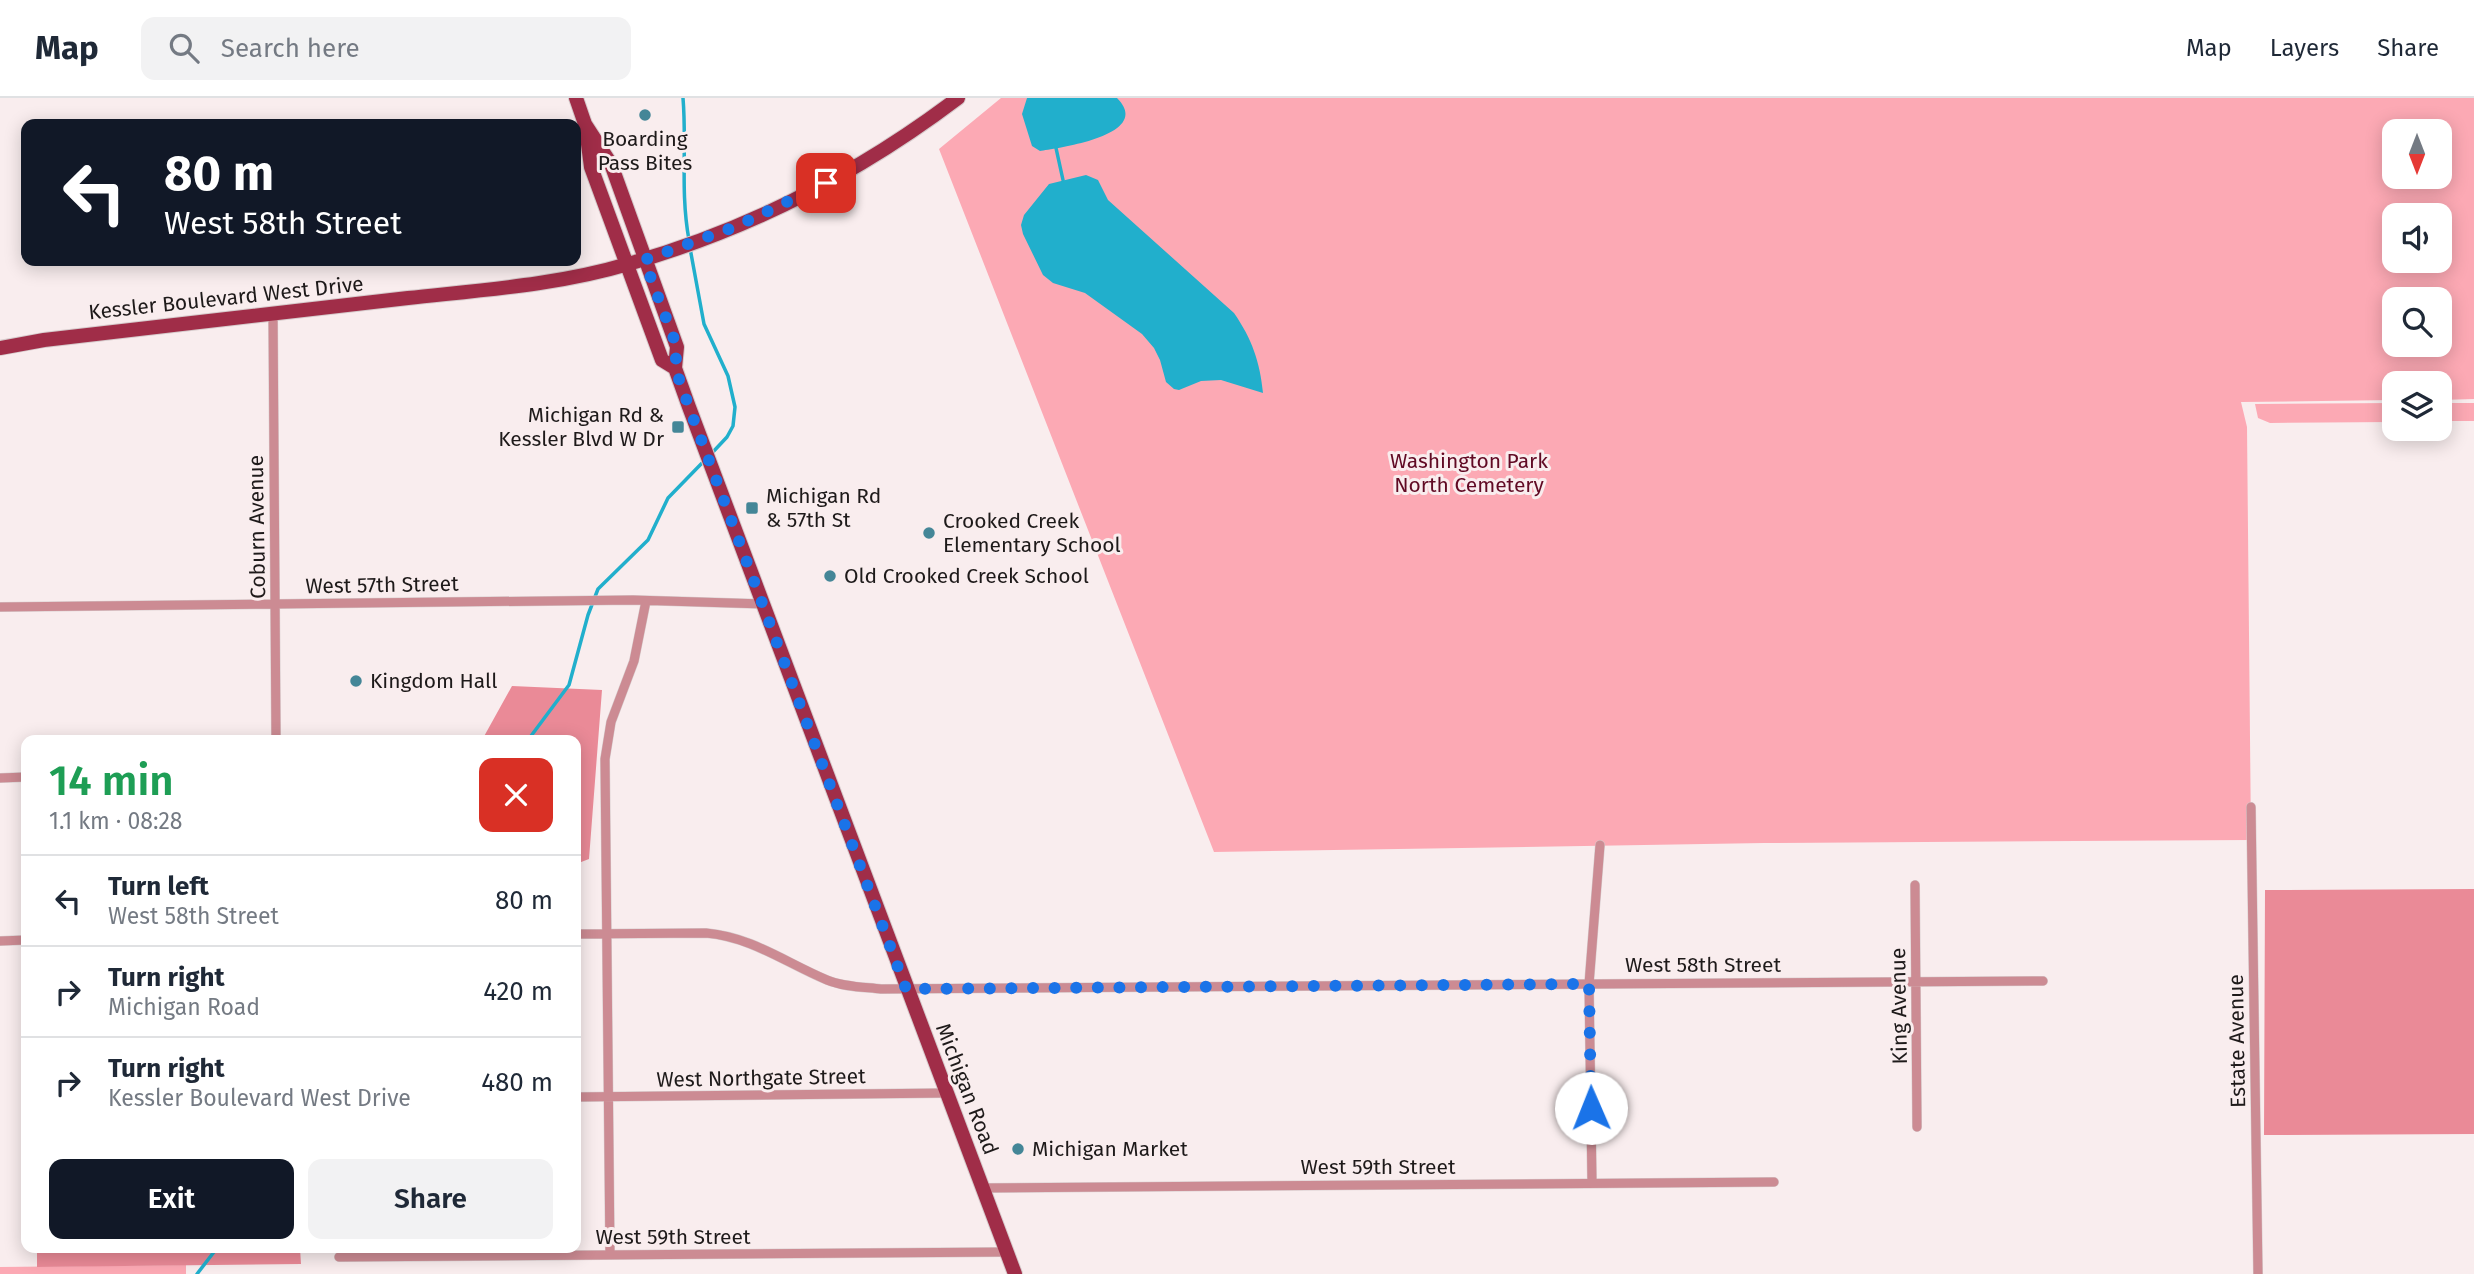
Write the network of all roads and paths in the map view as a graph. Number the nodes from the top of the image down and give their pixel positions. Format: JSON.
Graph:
{"nodes":[{"id":1,"x":576,"y":98,"type":"edge"},
{"id":2,"x":958,"y":98,"type":"edge"},
{"id":3,"x":586,"y":124,"type":"junction"},
{"id":4,"x":644,"y":260,"type":"junction"},
{"id":5,"x":625,"y":265,"type":"junction"},
{"id":6,"x":272,"y":313,"type":"junction"},
{"id":7,"x":0,"y":348,"type":"edge"},
{"id":8,"x":675,"y":368,"type":"junction"},
{"id":9,"x":646,"y":601,"type":"junction"},
{"id":10,"x":276,"y":604,"type":"junction"},
{"id":11,"x":764,"y":604,"type":"junction"},
{"id":12,"x":0,"y":607,"type":"edge"},
{"id":13,"x":276,"y":735,"type":"edge"},
{"id":14,"x":21,"y":777,"type":"edge"},
{"id":15,"x":0,"y":778,"type":"edge"},
{"id":16,"x":2251,"y":807,"type":"dead end"},
{"id":17,"x":1600,"y":845,"type":"dead end"},
{"id":18,"x":1915,"y":885,"type":"dead end"},
{"id":19,"x":581,"y":934,"type":"edge"},
{"id":20,"x":607,"y":934,"type":"junction"},
{"id":21,"x":21,"y":940,"type":"edge"},
{"id":22,"x":0,"y":941,"type":"edge"},
{"id":23,"x":1916,"y":981,"type":"junction"},
{"id":24,"x":2043,"y":981,"type":"dead end"},
{"id":25,"x":1589,"y":984,"type":"junction"},
{"id":26,"x":906,"y":989,"type":"junction"},
{"id":27,"x":947,"y":1093,"type":"junction"},
{"id":28,"x":581,"y":1097,"type":"edge"},
{"id":29,"x":609,"y":1097,"type":"junction"},
{"id":30,"x":1917,"y":1127,"type":"dead end"},
{"id":31,"x":1774,"y":1182,"type":"dead end"},
{"id":32,"x":1591,"y":1183,"type":"junction"},
{"id":33,"x":982,"y":1188,"type":"junction"},
{"id":34,"x":1007,"y":1252,"type":"junction"},
{"id":35,"x":610,"y":1255,"type":"junction"},
{"id":36,"x":339,"y":1256,"type":"dead end"},
{"id":37,"x":1015,"y":1274,"type":"edge"},
{"id":38,"x":2258,"y":1274,"type":"edge"}],
"edges":[{"from":1,"to":3,"type":"main road","name":"Michigan Road"},
{"from":2,"to":4,"type":"main road","name":"Kessler Boulevard West Drive"},
{"from":3,"to":4,"type":"main road","name":"Michigan Road"},
{"from":3,"to":5,"type":"main road","name":"Michigan Road"},
{"from":4,"to":5,"type":"main road","name":"Kessler Boulevard West Drive"},
{"from":4,"to":8,"type":"main road","name":"Michigan Road"},
{"from":5,"to":6,"type":"main road","name":"Kessler Boulevard West Drive"},
{"from":5,"to":8,"type":"main road","name":"Michigan Road"},
{"from":6,"to":7,"type":"main road","name":"Kessler Boulevard West Drive"},
{"from":6,"to":10,"type":"street","name":"Coburn Avenue"},
{"from":8,"to":11,"type":"main road","name":"Michigan Road"},
{"from":9,"to":10,"type":"street","name":"West 57th Street"},
{"from":9,"to":11,"type":"street","name":"West 57th Street"},
{"from":9,"to":20,"type":"street"},
{"from":10,"to":12,"type":"street","name":"West 57th Street"},
{"from":10,"to":13,"type":"street","name":"Coburn Avenue"},
{"from":11,"to":26,"type":"main road","name":"Michigan Road"},
{"from":14,"to":15,"type":"street"},
{"from":16,"to":38,"type":"street","name":"Estate Avenue"},
{"from":17,"to":25,"type":"street"},
{"from":18,"to":23,"type":"street","name":"King Avenue"},
{"from":19,"to":20,"type":"street","name":"West 58th Street"},
{"from":20,"to":26,"type":"street","name":"West 58th Street"},
{"from":20,"to":29,"type":"street"},
{"from":21,"to":22,"type":"street"},
{"from":23,"to":24,"type":"street","name":"West 58th Street"},
{"from":23,"to":25,"type":"street","name":"West 58th Street"},
{"from":23,"to":30,"type":"street","name":"King Avenue"},
{"from":25,"to":26,"type":"street","name":"West 58th Street"},
{"from":25,"to":32,"type":"street"},
{"from":26,"to":27,"type":"main road","name":"Michigan Road"},
{"from":27,"to":29,"type":"street","name":"West Northgate Street"},
{"from":27,"to":33,"type":"main road","name":"Michigan Road"},
{"from":28,"to":29,"type":"street","name":"West Northgate Street"},
{"from":29,"to":35,"type":"street"},
{"from":31,"to":32,"type":"street","name":"West 59th Street"},
{"from":32,"to":33,"type":"street","name":"West 59th Street"},
{"from":33,"to":34,"type":"main road","name":"Michigan Road"},
{"from":34,"to":35,"type":"street","name":"West 59th Street"},
{"from":34,"to":37,"type":"main road","name":"Michigan Road"},
{"from":35,"to":36,"type":"street","name":"West 59th Street"}]}
